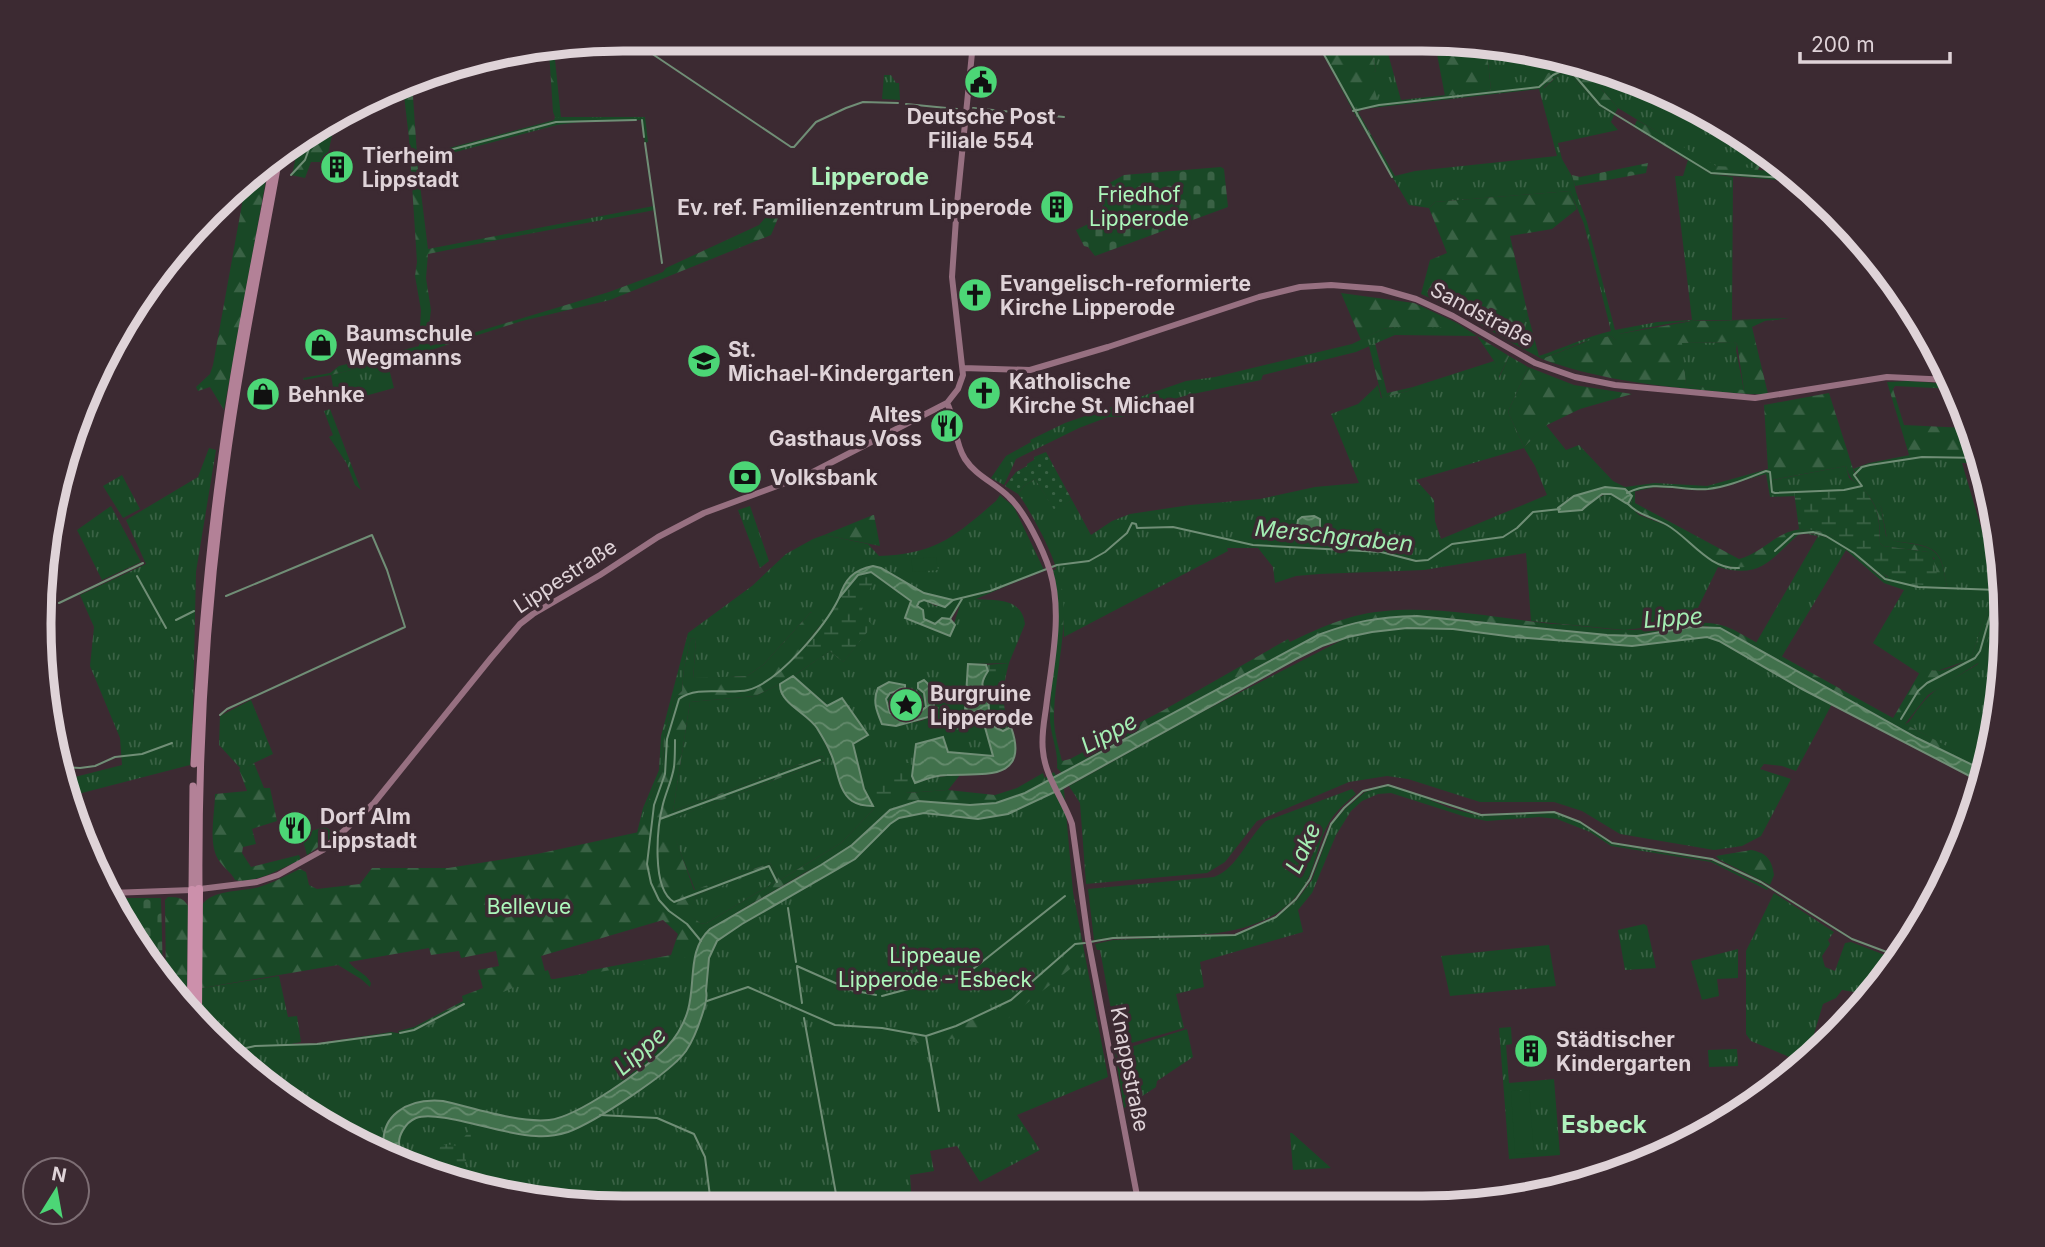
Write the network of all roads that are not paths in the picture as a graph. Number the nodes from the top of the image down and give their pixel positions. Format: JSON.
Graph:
{"nodes":[{"id":1,"x":972,"y":51,"type":"edge"},
{"id":2,"x":277,"y":167,"type":"edge"},
{"id":3,"x":272,"y":171,"type":"edge"},
{"id":4,"x":963,"y":368,"type":"junction"},
{"id":5,"x":1939,"y":380,"type":"edge"},
{"id":6,"x":947,"y":403,"type":"junction"},
{"id":7,"x":196,"y":890,"type":"junction"},
{"id":8,"x":118,"y":893,"type":"edge"},
{"id":9,"x":194,"y":993,"type":"junction"},
{"id":10,"x":192,"y":1000,"type":"edge"},
{"id":11,"x":196,"y":1004,"type":"edge"},
{"id":12,"x":1137,"y":1196,"type":"edge"}],
"edges":[{"from":1,"to":4,"type":"main road"},
{"from":2,"to":7,"type":"main road"},
{"from":3,"to":7,"type":"main road"},
{"from":4,"to":5,"type":"main road","name":"Sandstraße"},
{"from":4,"to":6,"type":"main road"},
{"from":6,"to":7,"type":"main road","name":"Lippestraße"},
{"from":6,"to":12,"type":"main road","name":"Knappstraße"},
{"from":7,"to":8,"type":"main road","name":"Lippestraße"},
{"from":7,"to":9,"type":"highway"},
{"from":9,"to":10,"type":"highway"},
{"from":9,"to":11,"type":"highway"}]}
